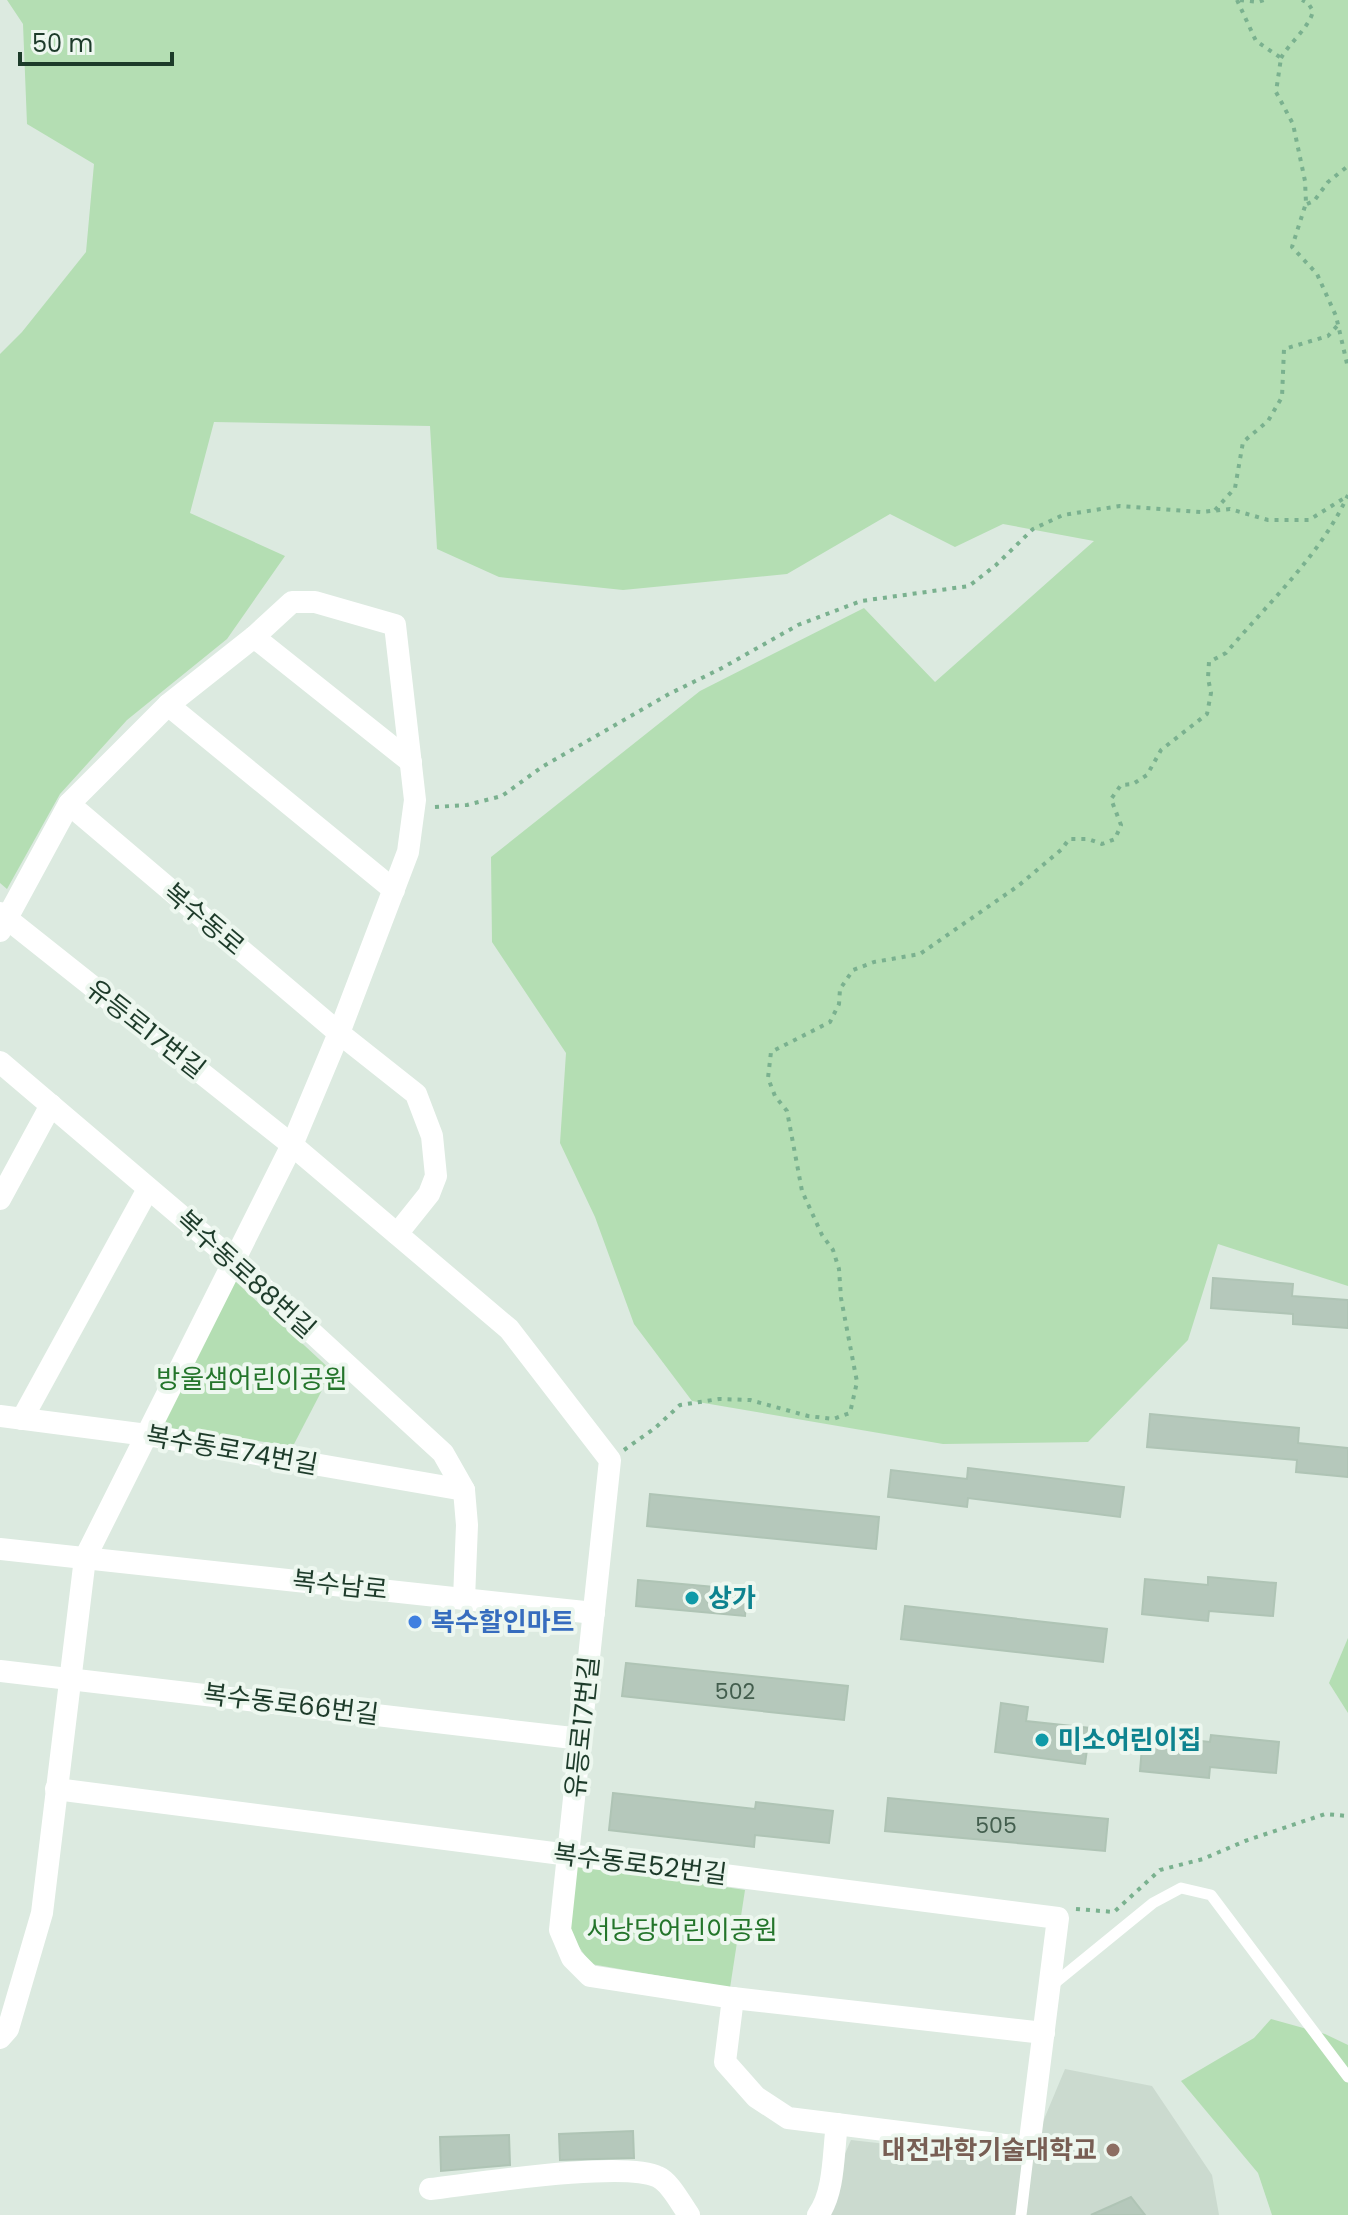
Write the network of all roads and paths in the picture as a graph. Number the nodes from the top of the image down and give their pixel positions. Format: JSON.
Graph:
{"nodes":[{"id":1,"x":1239,"y":0,"type":"edge"},
{"id":2,"x":1264,"y":0,"type":"edge"},
{"id":3,"x":1302,"y":0,"type":"edge"},
{"id":4,"x":1281,"y":58,"type":"junction"},
{"id":5,"x":1348,"y":166,"type":"edge"},
{"id":6,"x":1305,"y":205,"type":"junction"},
{"id":7,"x":1338,"y":325,"type":"junction"},
{"id":8,"x":1348,"y":368,"type":"edge"},
{"id":9,"x":1348,"y":495,"type":"edge"},
{"id":10,"x":1215,"y":510,"type":"junction"},
{"id":11,"x":254,"y":637,"type":"junction"},
{"id":12,"x":168,"y":705,"type":"junction"},
{"id":13,"x":411,"y":762,"type":"junction"},
{"id":14,"x":69,"y":804,"type":"junction"},
{"id":15,"x":414,"y":810,"type":"junction"},
{"id":16,"x":394,"y":890,"type":"junction"},
{"id":17,"x":2,"y":921,"type":"edge"},
{"id":18,"x":339,"y":1033,"type":"junction"},
{"id":19,"x":0,"y":1062,"type":"edge"},
{"id":20,"x":51,"y":1105,"type":"junction"},
{"id":21,"x":292,"y":1145,"type":"junction"},
{"id":22,"x":148,"y":1189,"type":"junction"},
{"id":23,"x":0,"y":1199,"type":"edge"},
{"id":24,"x":397,"y":1234,"type":"junction"},
{"id":25,"x":234,"y":1261,"type":"junction"},
{"id":26,"x":11,"y":1417,"type":"edge"},
{"id":27,"x":147,"y":1435,"type":"junction"},
{"id":28,"x":610,"y":1460,"type":"junction"},
{"id":29,"x":464,"y":1490,"type":"junction"},
{"id":30,"x":0,"y":1549,"type":"edge"},
{"id":31,"x":85,"y":1558,"type":"junction"},
{"id":32,"x":464,"y":1599,"type":"junction"},
{"id":33,"x":594,"y":1613,"type":"junction"},
{"id":34,"x":0,"y":1671,"type":"edge"},
{"id":35,"x":71,"y":1678,"type":"junction"},
{"id":36,"x":581,"y":1739,"type":"junction"},
{"id":37,"x":56,"y":1789,"type":"junction"},
{"id":38,"x":1348,"y":1816,"type":"edge"},
{"id":39,"x":568,"y":1854,"type":"junction"},
{"id":40,"x":1058,"y":1918,"type":"junction"},
{"id":41,"x":1049,"y":1987,"type":"junction"},
{"id":42,"x":733,"y":1998,"type":"junction"},
{"id":43,"x":1044,"y":2033,"type":"junction"},
{"id":44,"x":0,"y":2038,"type":"edge"},
{"id":45,"x":1348,"y":2077,"type":"edge"},
{"id":46,"x":837,"y":2124,"type":"junction"},
{"id":47,"x":1029,"y":2148,"type":"junction"},
{"id":48,"x":430,"y":2189,"type":"dead end"},
{"id":49,"x":689,"y":2215,"type":"edge"},
{"id":50,"x":818,"y":2215,"type":"edge"},
{"id":51,"x":1021,"y":2215,"type":"edge"}],
"edges":[{"from":1,"to":2,"type":"path"},
{"from":1,"to":4,"type":"path"},
{"from":3,"to":4,"type":"path"},
{"from":4,"to":6,"type":"path"},
{"from":5,"to":6,"type":"path"},
{"from":6,"to":7,"type":"path"},
{"from":7,"to":8,"type":"path"},
{"from":7,"to":10,"type":"path"},
{"from":9,"to":10,"type":"path"},
{"from":9,"to":28,"type":"path"},
{"from":10,"to":15,"type":"path"},
{"from":11,"to":12,"type":"street"},
{"from":11,"to":13,"type":"street"},
{"from":11,"to":13,"type":"street"},
{"from":12,"to":14,"type":"street"},
{"from":12,"to":16,"type":"street"},
{"from":13,"to":15,"type":"street"},
{"from":14,"to":17,"type":"street"},
{"from":14,"to":18,"type":"street","name":"복수동로"},
{"from":15,"to":16,"type":"street"},
{"from":16,"to":18,"type":"street"},
{"from":17,"to":21,"type":"street","name":"유등로17번길"},
{"from":18,"to":21,"type":"street"},
{"from":18,"to":24,"type":"street","name":"복수동로"},
{"from":19,"to":20,"type":"street","name":"복수동로88번길"},
{"from":20,"to":22,"type":"street","name":"복수동로88번길"},
{"from":20,"to":23,"type":"street"},
{"from":21,"to":24,"type":"street","name":"유등로17번길"},
{"from":21,"to":25,"type":"street"},
{"from":22,"to":25,"type":"street","name":"복수동로88번길"},
{"from":22,"to":26,"type":"street","name":"복수동로88번길"},
{"from":24,"to":28,"type":"street","name":"유등로17번길"},
{"from":25,"to":27,"type":"street"},
{"from":25,"to":29,"type":"street","name":"복수동로88번길"},
{"from":26,"to":27,"type":"street","name":"복수동로74번길"},
{"from":27,"to":29,"type":"street","name":"복수동로74번길"},
{"from":27,"to":31,"type":"street"},
{"from":28,"to":33,"type":"street","name":"유등로17번길"},
{"from":29,"to":32,"type":"street","name":"복수동로88번길"},
{"from":30,"to":31,"type":"street","name":"복수남로"},
{"from":31,"to":32,"type":"street","name":"복수남로"},
{"from":31,"to":35,"type":"street"},
{"from":32,"to":33,"type":"street","name":"복수남로"},
{"from":33,"to":36,"type":"street","name":"유등로17번길"},
{"from":34,"to":35,"type":"street","name":"복수동로66번길"},
{"from":35,"to":36,"type":"street","name":"복수동로66번길"},
{"from":35,"to":37,"type":"street"},
{"from":36,"to":39,"type":"street","name":"유등로17번길"},
{"from":37,"to":39,"type":"street","name":"복수동로52번길"},
{"from":37,"to":44,"type":"street"},
{"from":38,"to":40,"type":"path"},
{"from":39,"to":40,"type":"street","name":"복수동로52번길"},
{"from":39,"to":42,"type":"street","name":"유등로17번길"},
{"from":40,"to":41,"type":"street"},
{"from":41,"to":43,"type":"street"},
{"from":41,"to":45,"type":"lane"},
{"from":42,"to":43,"type":"street","name":"유등로17번길"},
{"from":42,"to":46,"type":"street"},
{"from":43,"to":47,"type":"street"},
{"from":46,"to":47,"type":"street"},
{"from":46,"to":50,"type":"street"},
{"from":47,"to":51,"type":"lane"},
{"from":48,"to":49,"type":"street"}]}
